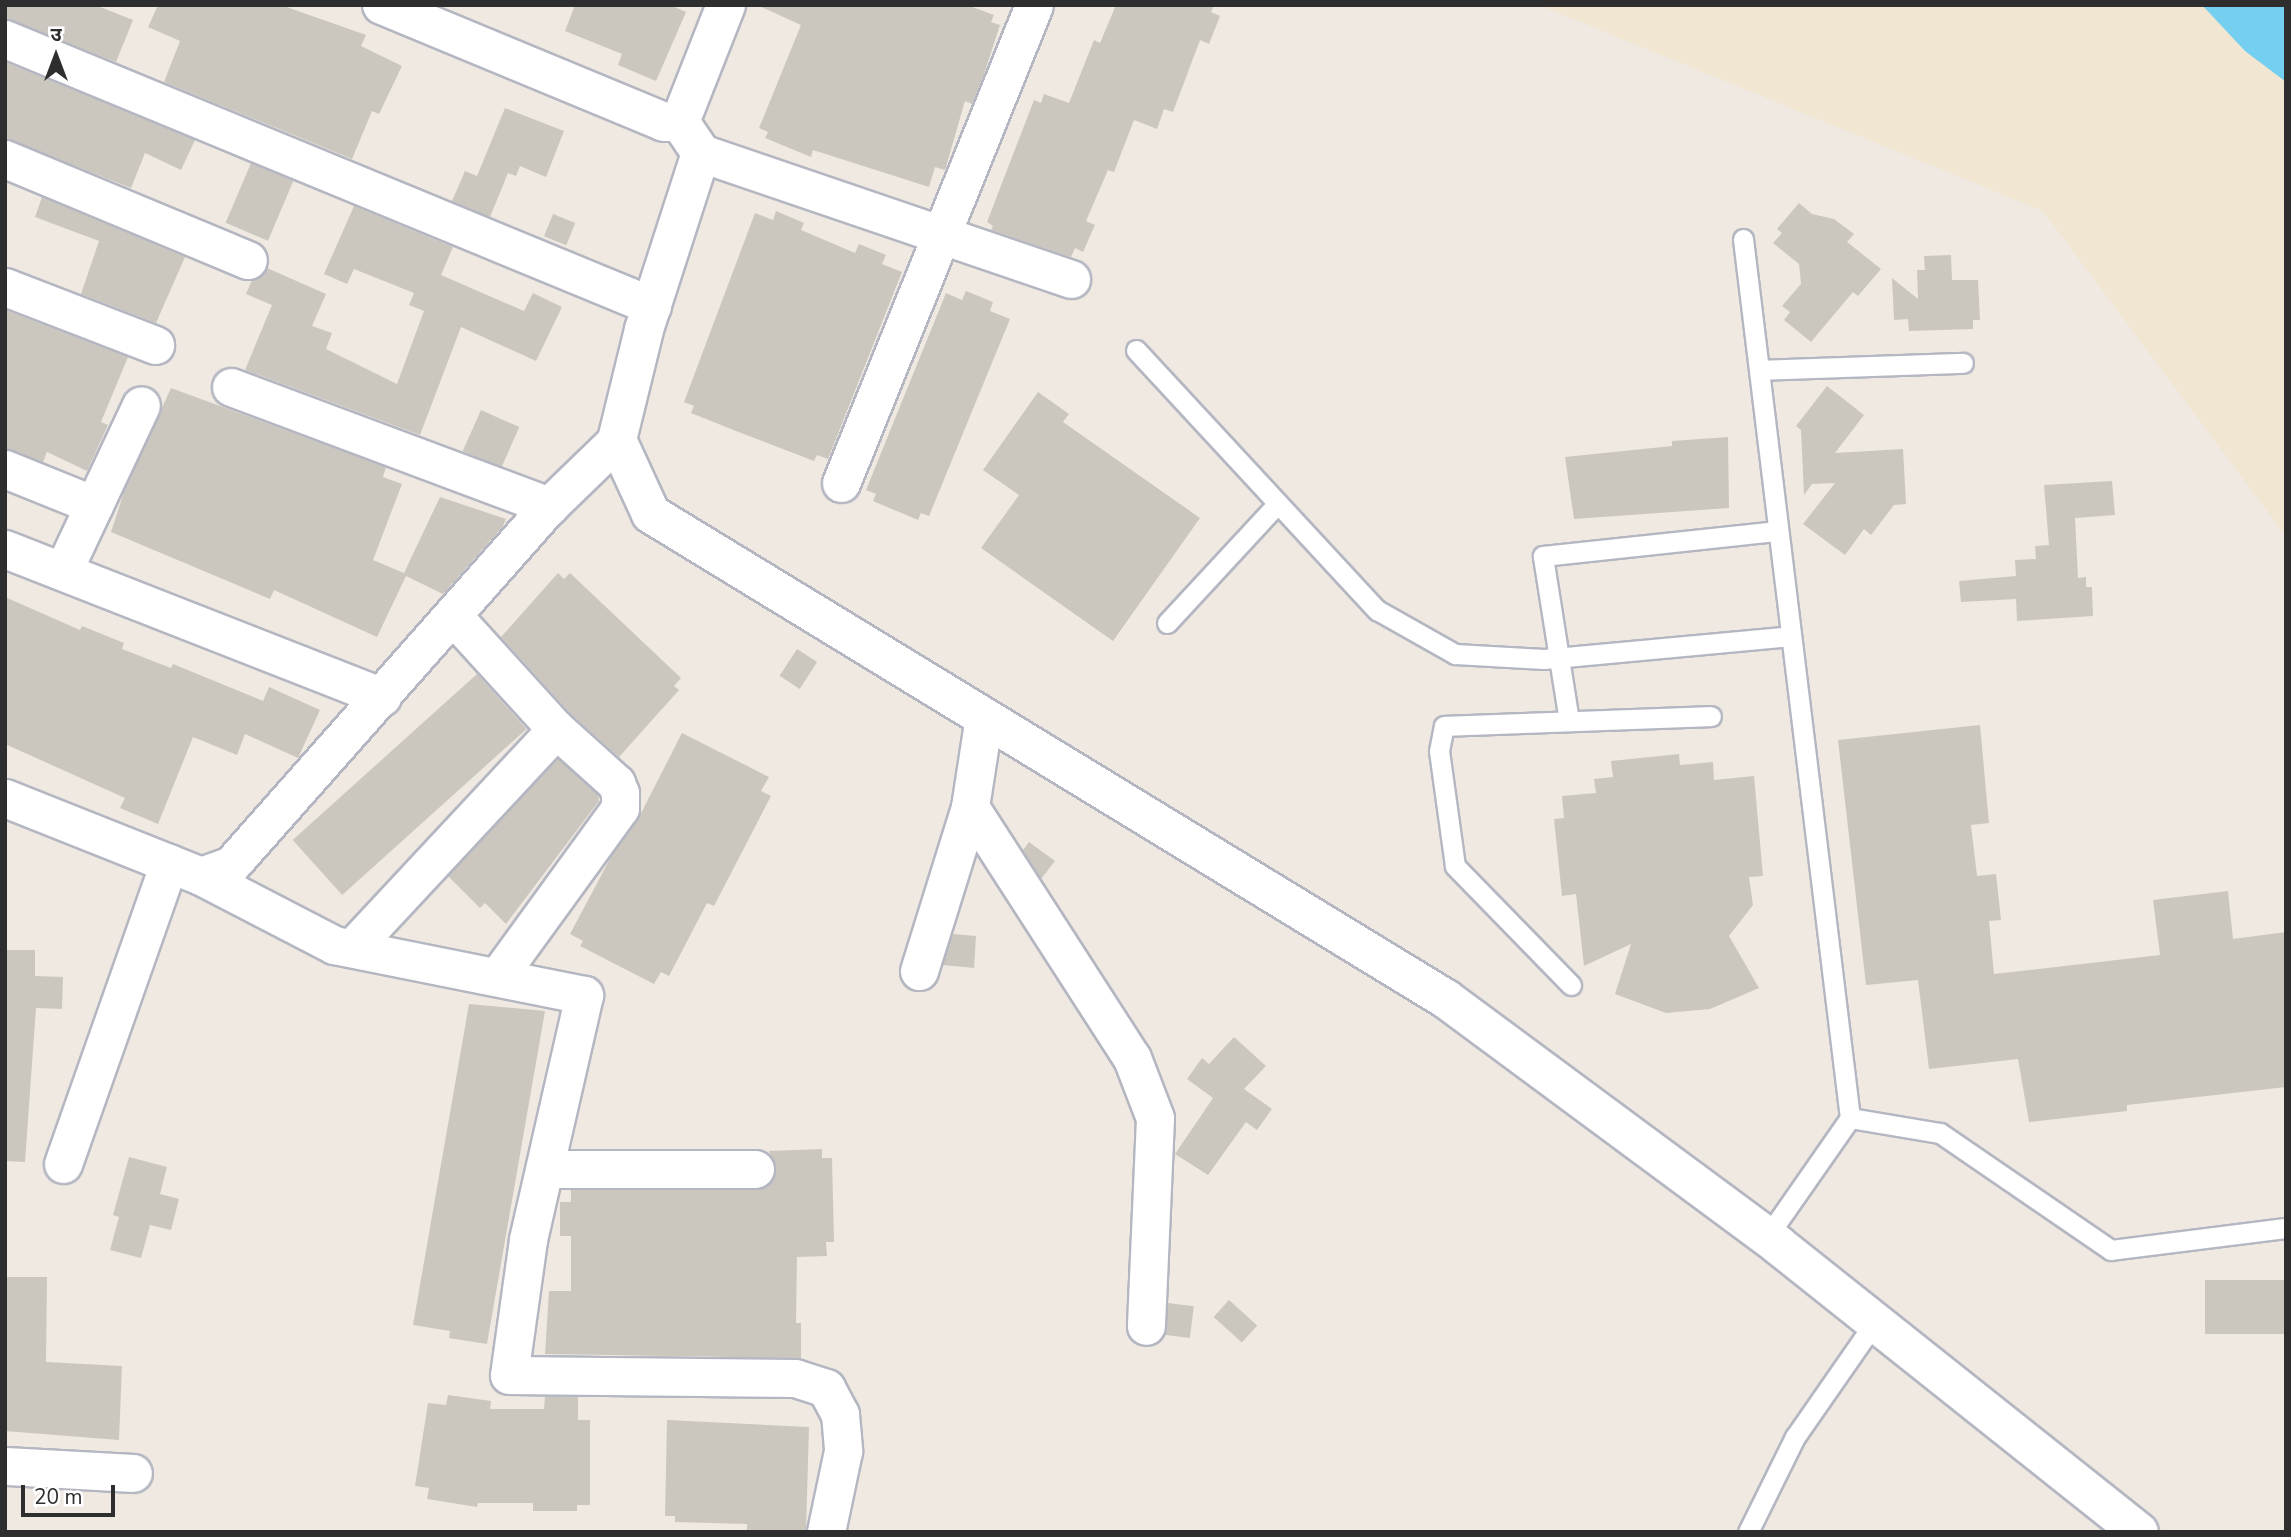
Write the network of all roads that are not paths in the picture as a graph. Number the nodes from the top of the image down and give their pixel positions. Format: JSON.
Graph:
{"nodes":[{"id":1,"x":383,"y":5,"type":"edge"},
{"id":2,"x":726,"y":5,"type":"edge"},
{"id":3,"x":1034,"y":5,"type":"edge"},
{"id":4,"x":5,"y":39,"type":"edge"},
{"id":5,"x":691,"y":137,"type":"junction"},
{"id":6,"x":5,"y":159,"type":"edge"},
{"id":7,"x":942,"y":233,"type":"junction"},
{"id":8,"x":1743,"y":239,"type":"dead end"},
{"id":9,"x":248,"y":260,"type":"dead end"},
{"id":10,"x":1071,"y":279,"type":"dead end"},
{"id":11,"x":5,"y":287,"type":"edge"},
{"id":12,"x":652,"y":306,"type":"junction"},
{"id":13,"x":155,"y":345,"type":"dead end"},
{"id":14,"x":1136,"y":350,"type":"dead end"},
{"id":15,"x":1963,"y":363,"type":"dead end"},
{"id":16,"x":1759,"y":370,"type":"junction"},
{"id":17,"x":231,"y":387,"type":"dead end"},
{"id":18,"x":141,"y":405,"type":"dead end"},
{"id":19,"x":617,"y":440,"type":"junction"},
{"id":20,"x":5,"y":469,"type":"edge"},
{"id":21,"x":841,"y":483,"type":"dead end"},
{"id":22,"x":1278,"y":503,"type":"junction"},
{"id":23,"x":94,"y":505,"type":"junction"},
{"id":24,"x":549,"y":506,"type":"junction"},
{"id":25,"x":1778,"y":531,"type":"junction"},
{"id":26,"x":5,"y":549,"type":"edge"},
{"id":27,"x":63,"y":571,"type":"junction"},
{"id":28,"x":453,"y":616,"type":"junction"},
{"id":29,"x":1167,"y":623,"type":"dead end"},
{"id":30,"x":1791,"y":636,"type":"junction"},
{"id":31,"x":1559,"y":658,"type":"junction"},
{"id":32,"x":382,"y":697,"type":"junction"},
{"id":33,"x":1711,"y":716,"type":"dead end"},
{"id":34,"x":984,"y":717,"type":"junction"},
{"id":35,"x":1569,"y":721,"type":"junction"},
{"id":36,"x":556,"y":729,"type":"junction"},
{"id":37,"x":5,"y":798,"type":"edge"},
{"id":38,"x":970,"y":807,"type":"junction"},
{"id":39,"x":185,"y":869,"type":"junction"},
{"id":40,"x":352,"y":948,"type":"junction"},
{"id":41,"x":919,"y":971,"type":"dead end"},
{"id":42,"x":497,"y":977,"type":"junction"},
{"id":43,"x":1571,"y":985,"type":"dead end"},
{"id":44,"x":1850,"y":1118,"type":"junction"},
{"id":45,"x":63,"y":1164,"type":"dead end"},
{"id":46,"x":545,"y":1169,"type":"junction"},
{"id":47,"x":755,"y":1169,"type":"dead end"},
{"id":48,"x":2286,"y":1228,"type":"edge"},
{"id":49,"x":1767,"y":1237,"type":"junction"},
{"id":50,"x":1875,"y":1322,"type":"junction"},
{"id":51,"x":1146,"y":1326,"type":"dead end"},
{"id":52,"x":5,"y":1466,"type":"edge"},
{"id":53,"x":134,"y":1473,"type":"dead end"},
{"id":54,"x":826,"y":1532,"type":"edge"},
{"id":55,"x":1748,"y":1532,"type":"edge"},
{"id":56,"x":2139,"y":1532,"type":"edge"}],
"edges":[{"from":1,"to":5,"type":"street"},
{"from":2,"to":5,"type":"street"},
{"from":3,"to":7,"type":"street"},
{"from":4,"to":12,"type":"street"},
{"from":5,"to":7,"type":"street"},
{"from":5,"to":12,"type":"street"},
{"from":6,"to":9,"type":"street"},
{"from":7,"to":10,"type":"street"},
{"from":7,"to":21,"type":"street"},
{"from":8,"to":16,"type":"lane"},
{"from":11,"to":13,"type":"street"},
{"from":12,"to":19,"type":"street"},
{"from":14,"to":22,"type":"lane"},
{"from":15,"to":16,"type":"lane"},
{"from":16,"to":25,"type":"lane"},
{"from":17,"to":24,"type":"street"},
{"from":18,"to":23,"type":"street"},
{"from":19,"to":24,"type":"street"},
{"from":19,"to":34,"type":"street"},
{"from":20,"to":23,"type":"street"},
{"from":22,"to":29,"type":"lane"},
{"from":22,"to":31,"type":"lane"},
{"from":23,"to":27,"type":"street"},
{"from":24,"to":28,"type":"street"},
{"from":25,"to":30,"type":"lane"},
{"from":25,"to":31,"type":"lane"},
{"from":26,"to":27,"type":"street"},
{"from":27,"to":32,"type":"street"},
{"from":28,"to":32,"type":"street"},
{"from":28,"to":36,"type":"street"},
{"from":30,"to":31,"type":"lane"},
{"from":30,"to":44,"type":"lane"},
{"from":31,"to":35,"type":"lane"},
{"from":32,"to":39,"type":"street"},
{"from":33,"to":35,"type":"lane"},
{"from":34,"to":38,"type":"street"},
{"from":34,"to":49,"type":"street"},
{"from":35,"to":43,"type":"lane"},
{"from":36,"to":40,"type":"street"},
{"from":36,"to":42,"type":"street"},
{"from":37,"to":39,"type":"street"},
{"from":38,"to":41,"type":"street"},
{"from":38,"to":51,"type":"street"},
{"from":39,"to":40,"type":"street"},
{"from":39,"to":45,"type":"street"},
{"from":40,"to":42,"type":"street"},
{"from":42,"to":46,"type":"street"},
{"from":44,"to":48,"type":"lane"},
{"from":44,"to":49,"type":"lane"},
{"from":46,"to":47,"type":"street"},
{"from":46,"to":54,"type":"street"},
{"from":49,"to":50,"type":"street"},
{"from":50,"to":55,"type":"lane"},
{"from":50,"to":56,"type":"street"},
{"from":52,"to":53,"type":"street"}]}
